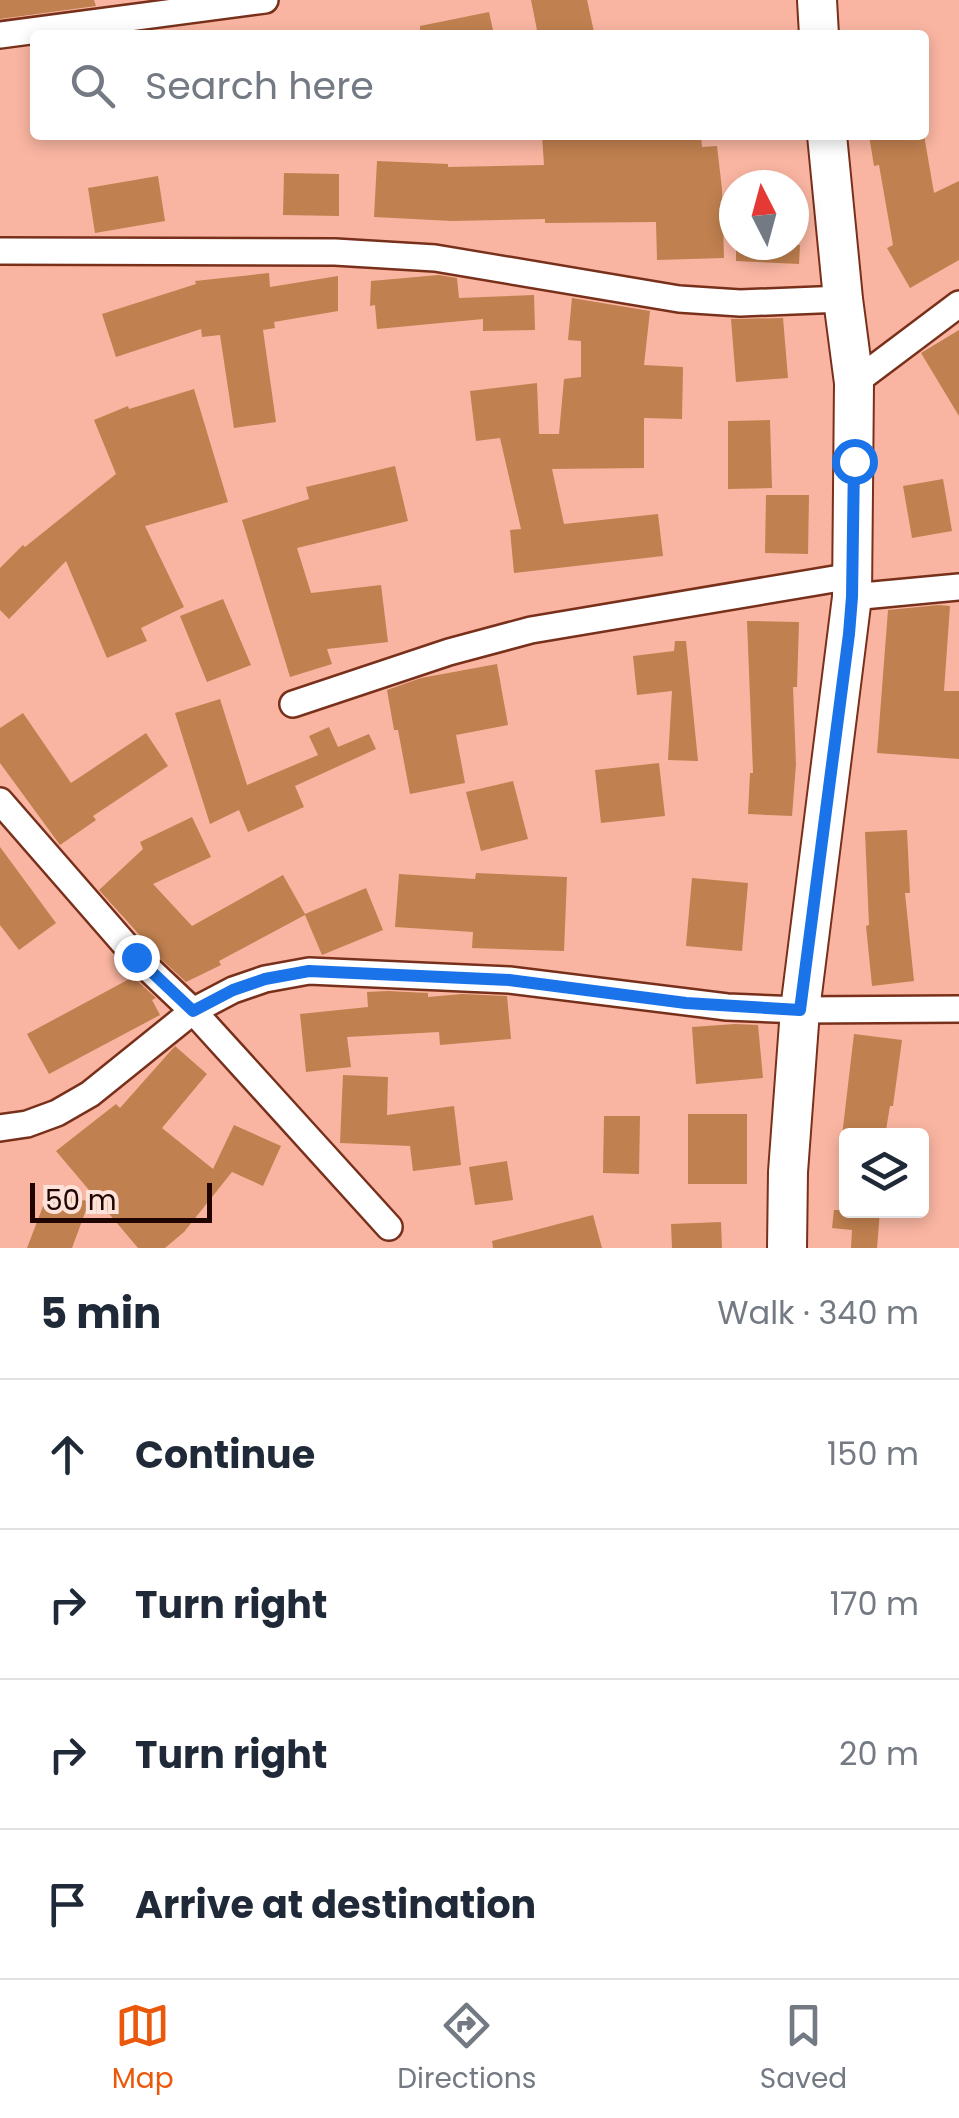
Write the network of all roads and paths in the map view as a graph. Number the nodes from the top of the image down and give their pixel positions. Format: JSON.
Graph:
{"nodes":[{"id":1,"x":265,"y":0,"type":"edge"},
{"id":2,"x":817,"y":0,"type":"edge"},
{"id":3,"x":38,"y":30,"type":"edge"},
{"id":4,"x":820,"y":30,"type":"edge"},
{"id":5,"x":30,"y":31,"type":"edge"},
{"id":6,"x":0,"y":35,"type":"edge"},
{"id":7,"x":827,"y":140,"type":"edge"},
{"id":8,"x":0,"y":250,"type":"edge"},
{"id":9,"x":843,"y":298,"type":"junction"},
{"id":10,"x":959,"y":304,"type":"edge"},
{"id":11,"x":854,"y":383,"type":"junction"},
{"id":12,"x":852,"y":587,"type":"junction"},
{"id":13,"x":959,"y":587,"type":"edge"},
{"id":14,"x":293,"y":704,"type":"dead end"},
{"id":15,"x":0,"y":801,"type":"edge"},
{"id":16,"x":959,"y":1009,"type":"edge"},
{"id":17,"x":800,"y":1010,"type":"junction"},
{"id":18,"x":193,"y":1011,"type":"junction"},
{"id":19,"x":0,"y":1128,"type":"edge"},
{"id":20,"x":389,"y":1227,"type":"dead end"},
{"id":21,"x":788,"y":1248,"type":"edge"}],
"edges":[{"from":1,"to":3,"type":"street"},
{"from":2,"to":4,"type":"street"},
{"from":5,"to":6,"type":"street"},
{"from":7,"to":9,"type":"street"},
{"from":8,"to":9,"type":"street"},
{"from":9,"to":11,"type":"street"},
{"from":10,"to":11,"type":"street"},
{"from":11,"to":12,"type":"street"},
{"from":12,"to":13,"type":"street"},
{"from":12,"to":14,"type":"street"},
{"from":12,"to":17,"type":"street"},
{"from":15,"to":18,"type":"street"},
{"from":16,"to":17,"type":"street"},
{"from":17,"to":18,"type":"street"},
{"from":17,"to":21,"type":"street"},
{"from":18,"to":19,"type":"street"},
{"from":18,"to":20,"type":"street"}]}
